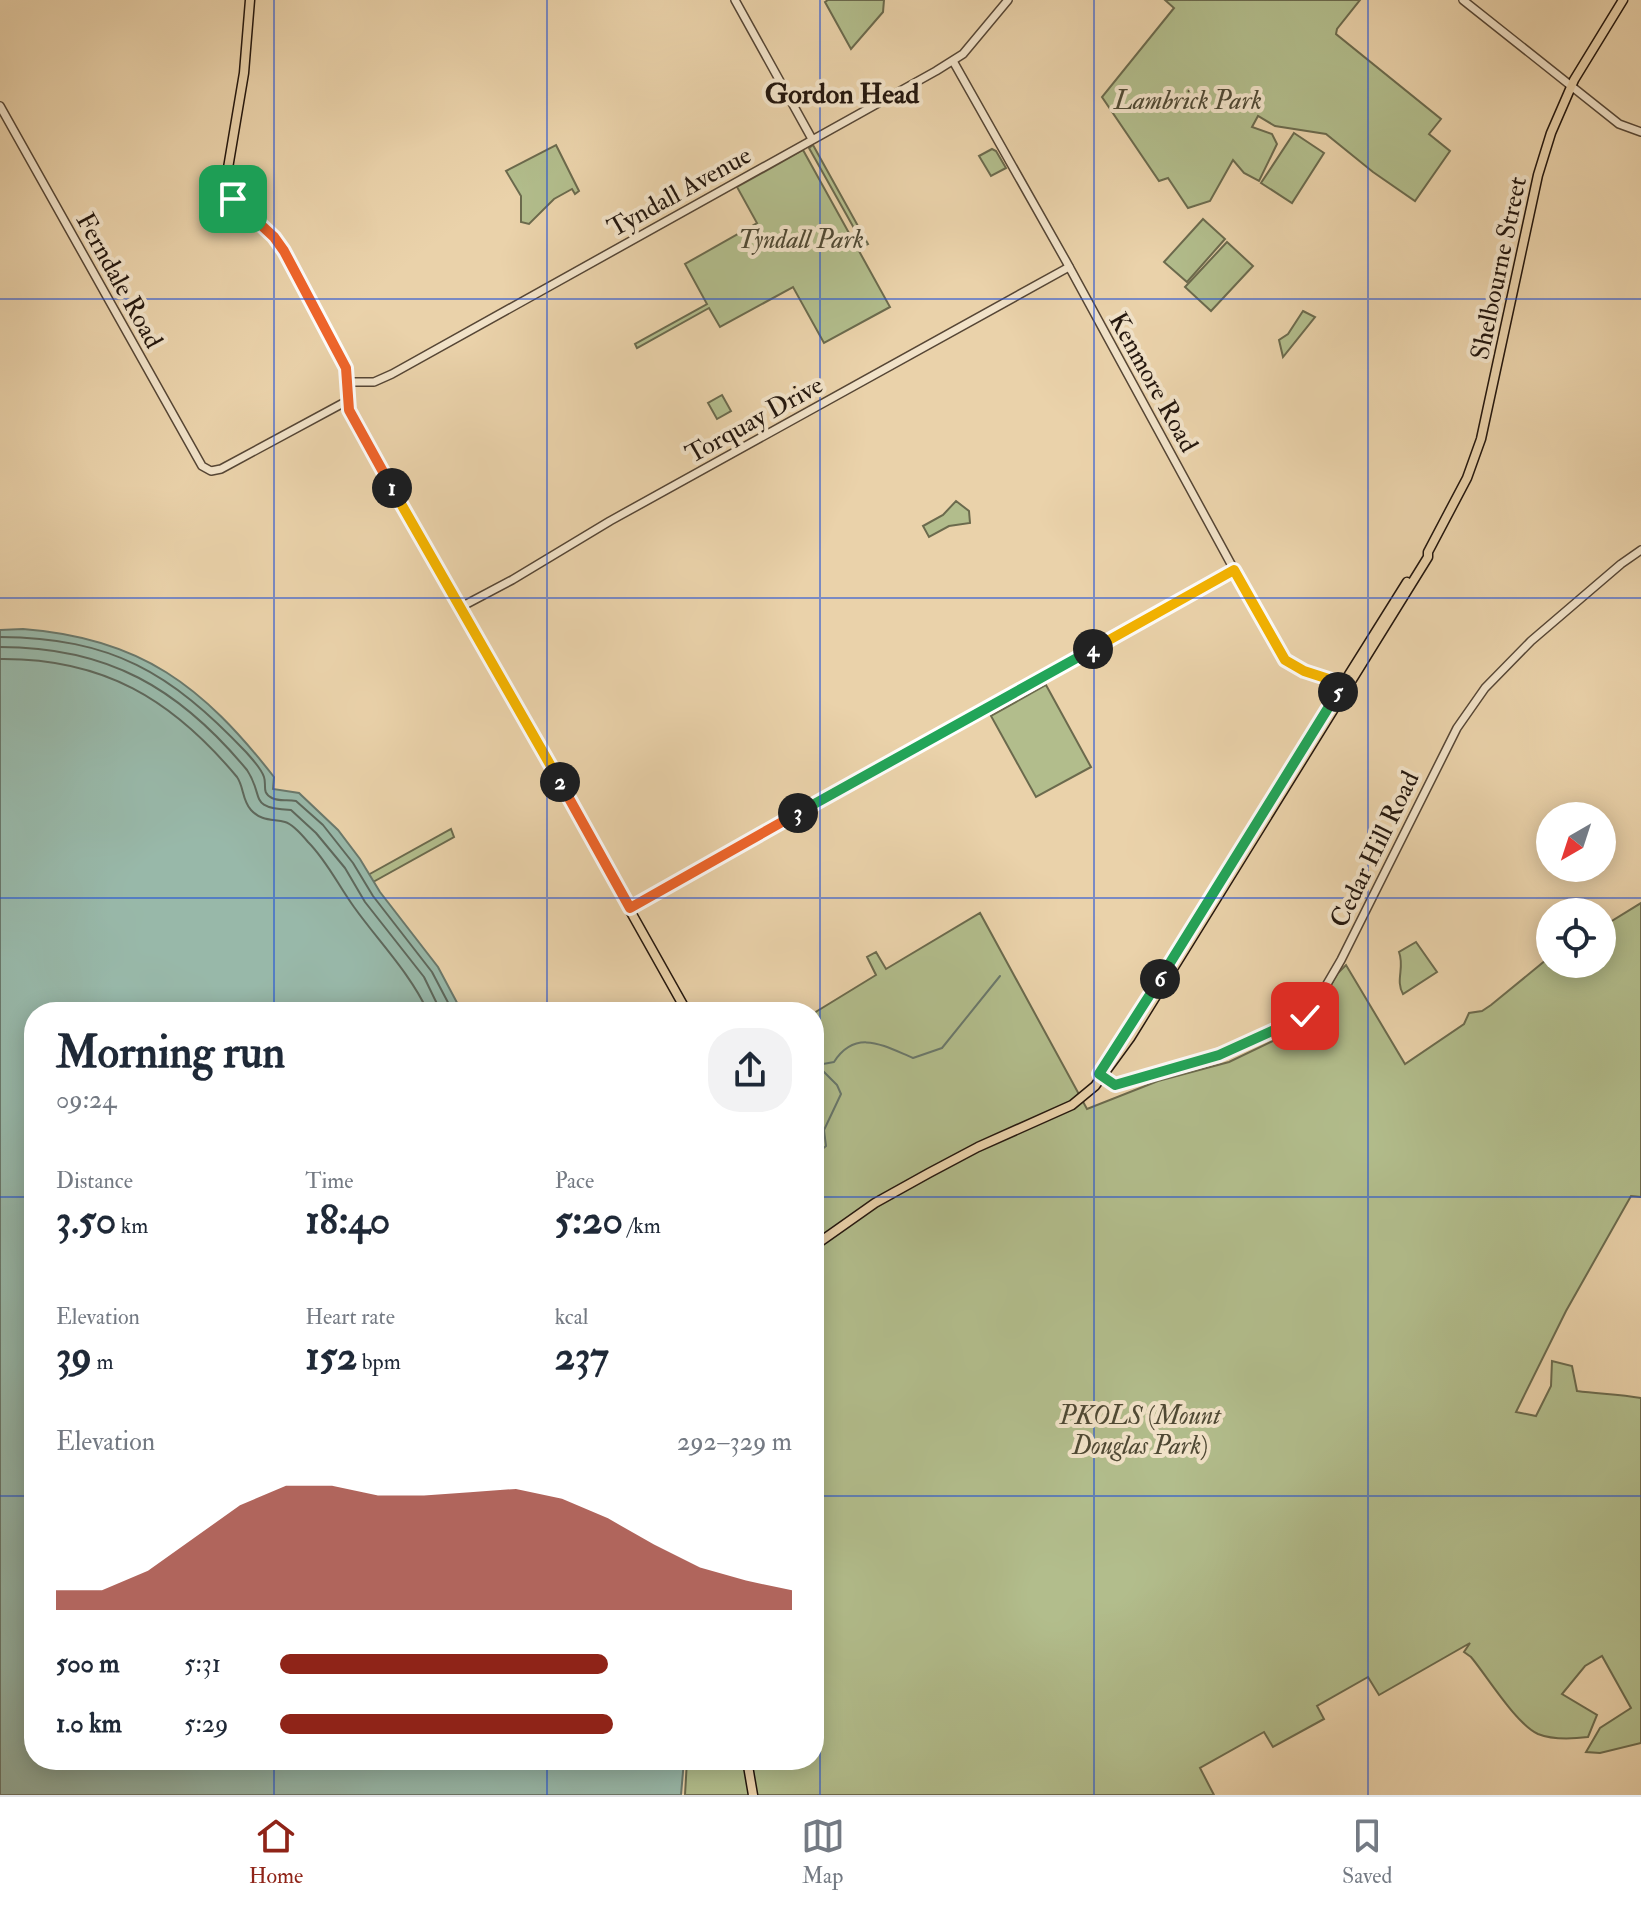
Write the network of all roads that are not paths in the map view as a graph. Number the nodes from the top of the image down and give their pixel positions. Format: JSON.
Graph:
{"nodes":[{"id":1,"x":250,"y":0,"type":"edge"},
{"id":2,"x":735,"y":0,"type":"edge"},
{"id":3,"x":1008,"y":0,"type":"edge"},
{"id":4,"x":1463,"y":0,"type":"edge"},
{"id":5,"x":1623,"y":0,"type":"edge"},
{"id":6,"x":953,"y":61,"type":"junction"},
{"id":7,"x":1571,"y":87,"type":"junction"},
{"id":8,"x":0,"y":106,"type":"edge"},
{"id":9,"x":1641,"y":132,"type":"edge"},
{"id":10,"x":812,"y":139,"type":"junction"},
{"id":11,"x":1069,"y":267,"type":"junction"},
{"id":12,"x":348,"y":382,"type":"junction"},
{"id":13,"x":347,"y":401,"type":"junction"},
{"id":14,"x":1641,"y":550,"type":"edge"},
{"id":15,"x":1234,"y":570,"type":"junction"},
{"id":16,"x":459,"y":608,"type":"junction"},
{"id":17,"x":1346,"y":685,"type":"junction"},
{"id":18,"x":630,"y":908,"type":"junction"},
{"id":19,"x":682,"y":1002,"type":"edge"},
{"id":20,"x":1100,"y":1075,"type":"junction"},
{"id":21,"x":824,"y":1239,"type":"edge"},
{"id":22,"x":749,"y":1770,"type":"edge"},
{"id":23,"x":753,"y":1795,"type":"edge"}],
"edges":[{"from":1,"to":12,"type":"main road"},
{"from":2,"to":10,"type":"street"},
{"from":3,"to":6,"type":"street","name":"Tyndall Avenue"},
{"from":4,"to":7,"type":"street"},
{"from":5,"to":7,"type":"main road","name":"Shelbourne Street"},
{"from":6,"to":10,"type":"street","name":"Tyndall Avenue"},
{"from":6,"to":11,"type":"street","name":"Kenmore Road"},
{"from":7,"to":9,"type":"street"},
{"from":7,"to":17,"type":"main road","name":"Shelbourne Street"},
{"from":8,"to":13,"type":"street","name":"Ferndale Road"},
{"from":10,"to":12,"type":"street","name":"Tyndall Avenue"},
{"from":11,"to":15,"type":"street","name":"Kenmore Road"},
{"from":11,"to":16,"type":"street","name":"Torquay Drive"},
{"from":12,"to":13,"type":"main road"},
{"from":13,"to":16,"type":"main road"},
{"from":14,"to":20,"type":"street","name":"Cedar Hill Road"},
{"from":15,"to":17,"type":"street","name":"Kenmore Road"},
{"from":15,"to":18,"type":"street"},
{"from":16,"to":18,"type":"main road"},
{"from":17,"to":20,"type":"main road","name":"Shelbourne Street"},
{"from":18,"to":19,"type":"main road"},
{"from":20,"to":21,"type":"main road","name":"Shelbourne Street"},
{"from":22,"to":23,"type":"main road"}]}
